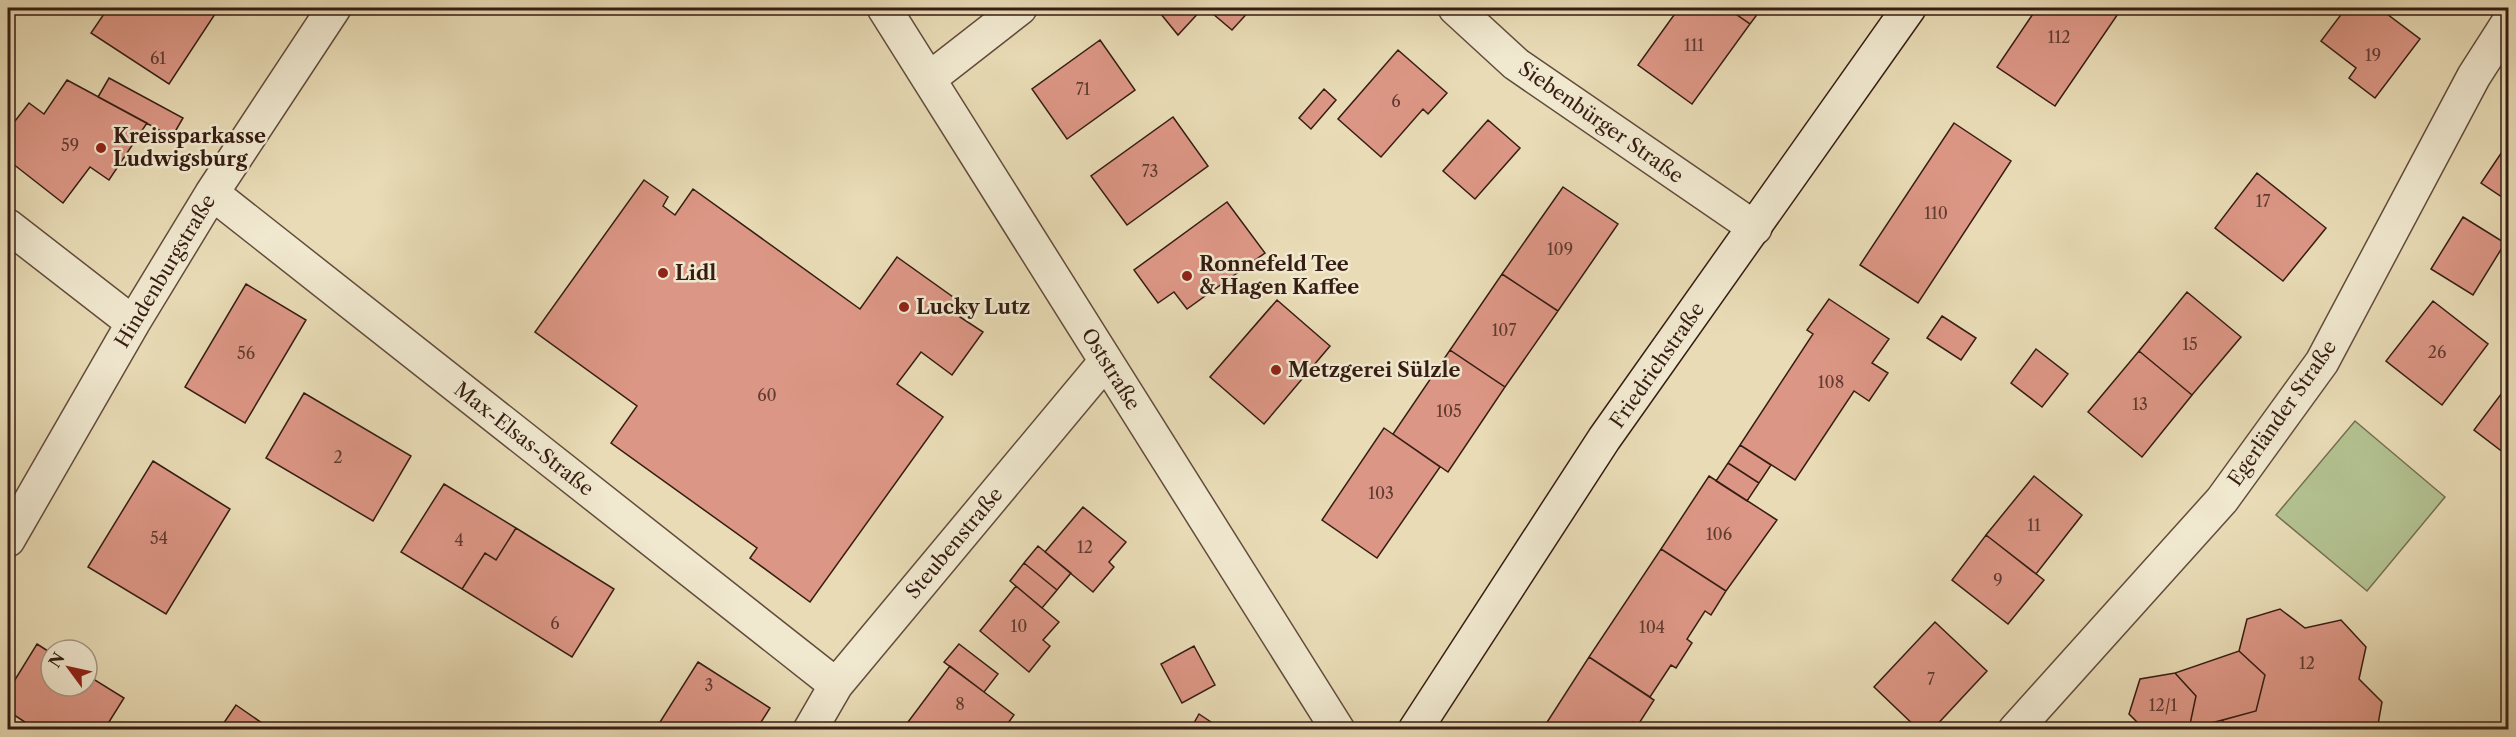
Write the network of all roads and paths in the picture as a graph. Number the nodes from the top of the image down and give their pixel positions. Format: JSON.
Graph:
{"nodes":[{"id":1,"x":334,"y":8,"type":"edge"},
{"id":2,"x":884,"y":8,"type":"edge"},
{"id":3,"x":1020,"y":8,"type":"edge"},
{"id":4,"x":1455,"y":8,"type":"edge"},
{"id":5,"x":1909,"y":8,"type":"edge"},
{"id":6,"x":2508,"y":23,"type":"edge"},
{"id":7,"x":929,"y":79,"type":"junction"},
{"id":8,"x":212,"y":193,"type":"junction"},
{"id":9,"x":8,"y":226,"type":"edge"},
{"id":10,"x":1755,"y":228,"type":"junction"},
{"id":11,"x":133,"y":323,"type":"junction"},
{"id":12,"x":1106,"y":361,"type":"junction"},
{"id":13,"x":8,"y":540,"type":"edge"},
{"id":14,"x":836,"y":685,"type":"junction"},
{"id":15,"x":810,"y":729,"type":"edge"},
{"id":16,"x":1338,"y":729,"type":"edge"},
{"id":17,"x":1415,"y":729,"type":"edge"},
{"id":18,"x":2015,"y":729,"type":"edge"}],
"edges":[{"from":1,"to":8,"type":"street","name":"Hindenburgstraße"},
{"from":2,"to":7,"type":"street","name":"Oststraße"},
{"from":3,"to":7,"type":"street"},
{"from":4,"to":10,"type":"street","name":"Siebenbürger Straße"},
{"from":5,"to":10,"type":"street","name":"Friedrichstraße"},
{"from":6,"to":18,"type":"street","name":"Egerländer Straße"},
{"from":7,"to":12,"type":"street","name":"Oststraße"},
{"from":8,"to":11,"type":"street","name":"Hindenburgstraße"},
{"from":8,"to":14,"type":"street","name":"Max-Elsas-Straße"},
{"from":9,"to":11,"type":"street"},
{"from":10,"to":17,"type":"street","name":"Friedrichstraße"},
{"from":11,"to":13,"type":"street","name":"Hindenburgstraße"},
{"from":12,"to":14,"type":"street","name":"Steubenstraße"},
{"from":12,"to":16,"type":"street","name":"Oststraße"},
{"from":14,"to":15,"type":"street","name":"Steubenstraße"}]}
